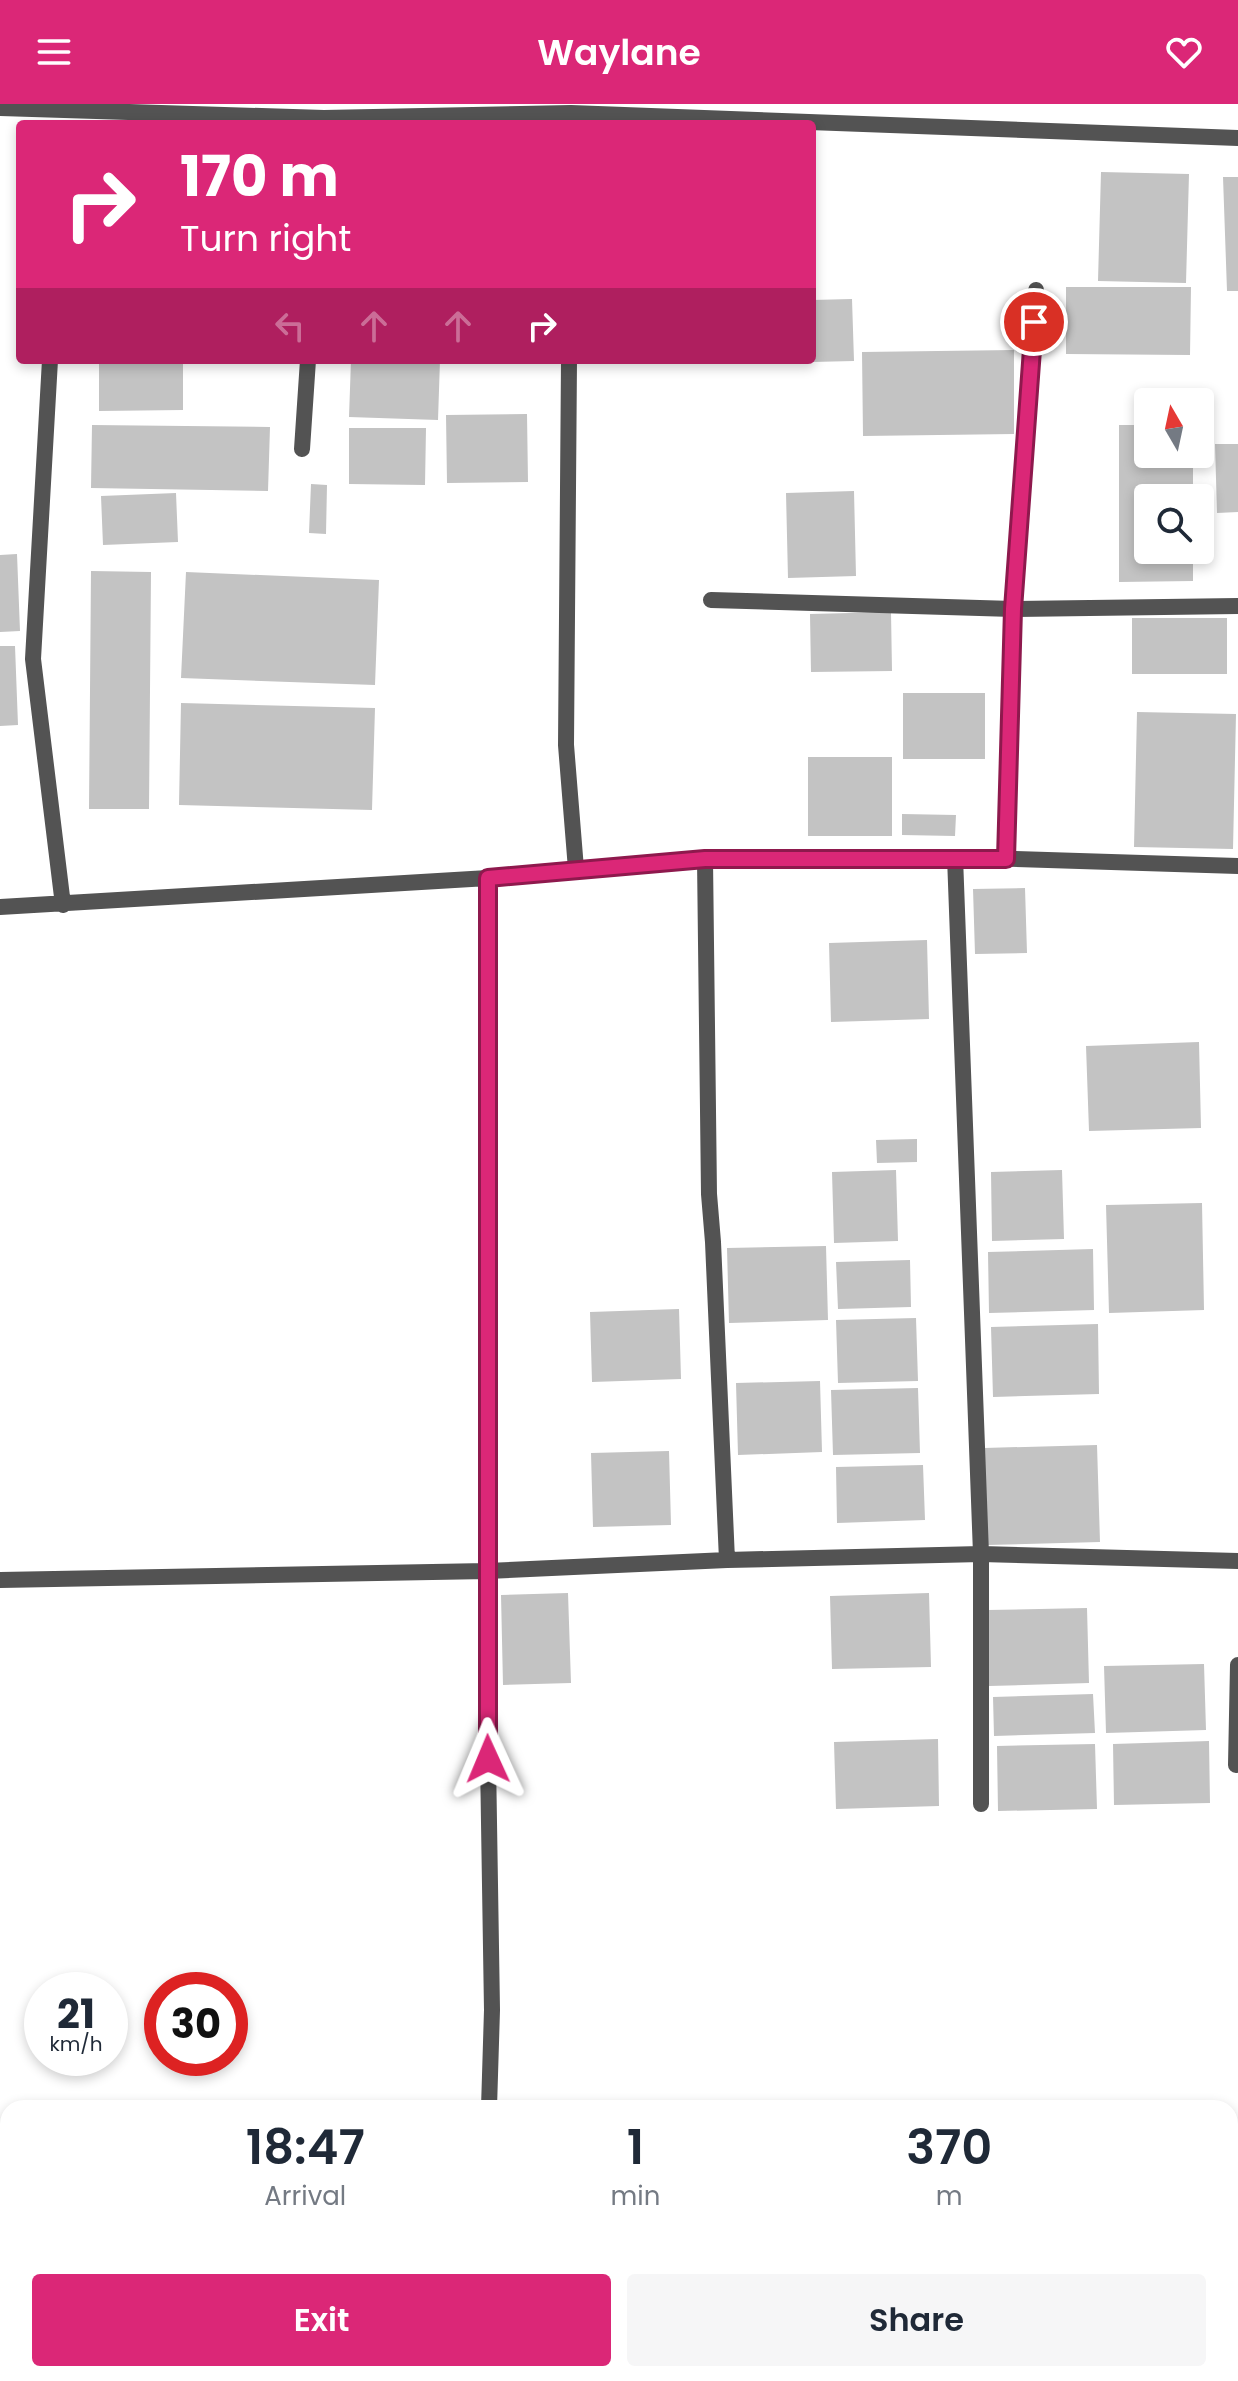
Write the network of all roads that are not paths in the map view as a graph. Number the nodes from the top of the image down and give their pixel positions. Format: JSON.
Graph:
{"nodes":[{"id":1,"x":0,"y":108,"type":"edge"},
{"id":2,"x":63,"y":113,"type":"edge"},
{"id":3,"x":571,"y":118,"type":"edge"},
{"id":4,"x":291,"y":120,"type":"edge"},
{"id":5,"x":406,"y":120,"type":"edge"},
{"id":6,"x":638,"y":120,"type":"edge"},
{"id":7,"x":816,"y":125,"type":"edge"},
{"id":8,"x":1238,"y":138,"type":"edge"},
{"id":9,"x":1036,"y":290,"type":"dead end"},
{"id":10,"x":50,"y":364,"type":"edge"},
{"id":11,"x":308,"y":364,"type":"edge"},
{"id":12,"x":569,"y":364,"type":"edge"},
{"id":13,"x":302,"y":449,"type":"dead end"},
{"id":14,"x":711,"y":600,"type":"dead end"},
{"id":15,"x":1238,"y":606,"type":"edge"},
{"id":16,"x":1013,"y":609,"type":"junction"},
{"id":17,"x":955,"y":857,"type":"junction"},
{"id":18,"x":705,"y":859,"type":"junction"},
{"id":19,"x":1006,"y":859,"type":"junction"},
{"id":20,"x":1238,"y":866,"type":"edge"},
{"id":21,"x":576,"y":869,"type":"junction"},
{"id":22,"x":488,"y":878,"type":"junction"},
{"id":23,"x":63,"y":905,"type":"junction"},
{"id":24,"x":0,"y":907,"type":"edge"},
{"id":25,"x":981,"y":1554,"type":"junction"},
{"id":26,"x":727,"y":1560,"type":"junction"},
{"id":27,"x":1238,"y":1561,"type":"edge"},
{"id":28,"x":487,"y":1571,"type":"junction"},
{"id":29,"x":0,"y":1580,"type":"edge"},
{"id":30,"x":1238,"y":1665,"type":"edge"},
{"id":31,"x":1236,"y":1765,"type":"dead end"},
{"id":32,"x":981,"y":1804,"type":"dead end"},
{"id":33,"x":489,"y":2100,"type":"edge"}],
"edges":[{"from":1,"to":2,"type":"street"},
{"from":2,"to":4,"type":"street"},
{"from":3,"to":5,"type":"street"},
{"from":3,"to":6,"type":"street"},
{"from":7,"to":8,"type":"street"},
{"from":9,"to":16,"type":"street"},
{"from":10,"to":23,"type":"street"},
{"from":11,"to":13,"type":"street"},
{"from":12,"to":21,"type":"street"},
{"from":14,"to":16,"type":"street"},
{"from":15,"to":16,"type":"street"},
{"from":16,"to":19,"type":"street"},
{"from":17,"to":18,"type":"street"},
{"from":17,"to":19,"type":"street"},
{"from":17,"to":25,"type":"street"},
{"from":18,"to":21,"type":"street"},
{"from":18,"to":26,"type":"street"},
{"from":19,"to":20,"type":"street"},
{"from":21,"to":22,"type":"street"},
{"from":22,"to":23,"type":"street"},
{"from":22,"to":28,"type":"street"},
{"from":23,"to":24,"type":"street"},
{"from":25,"to":26,"type":"street"},
{"from":25,"to":27,"type":"street"},
{"from":25,"to":32,"type":"street"},
{"from":26,"to":28,"type":"street"},
{"from":28,"to":29,"type":"street"},
{"from":28,"to":33,"type":"street"},
{"from":30,"to":31,"type":"street"}]}
